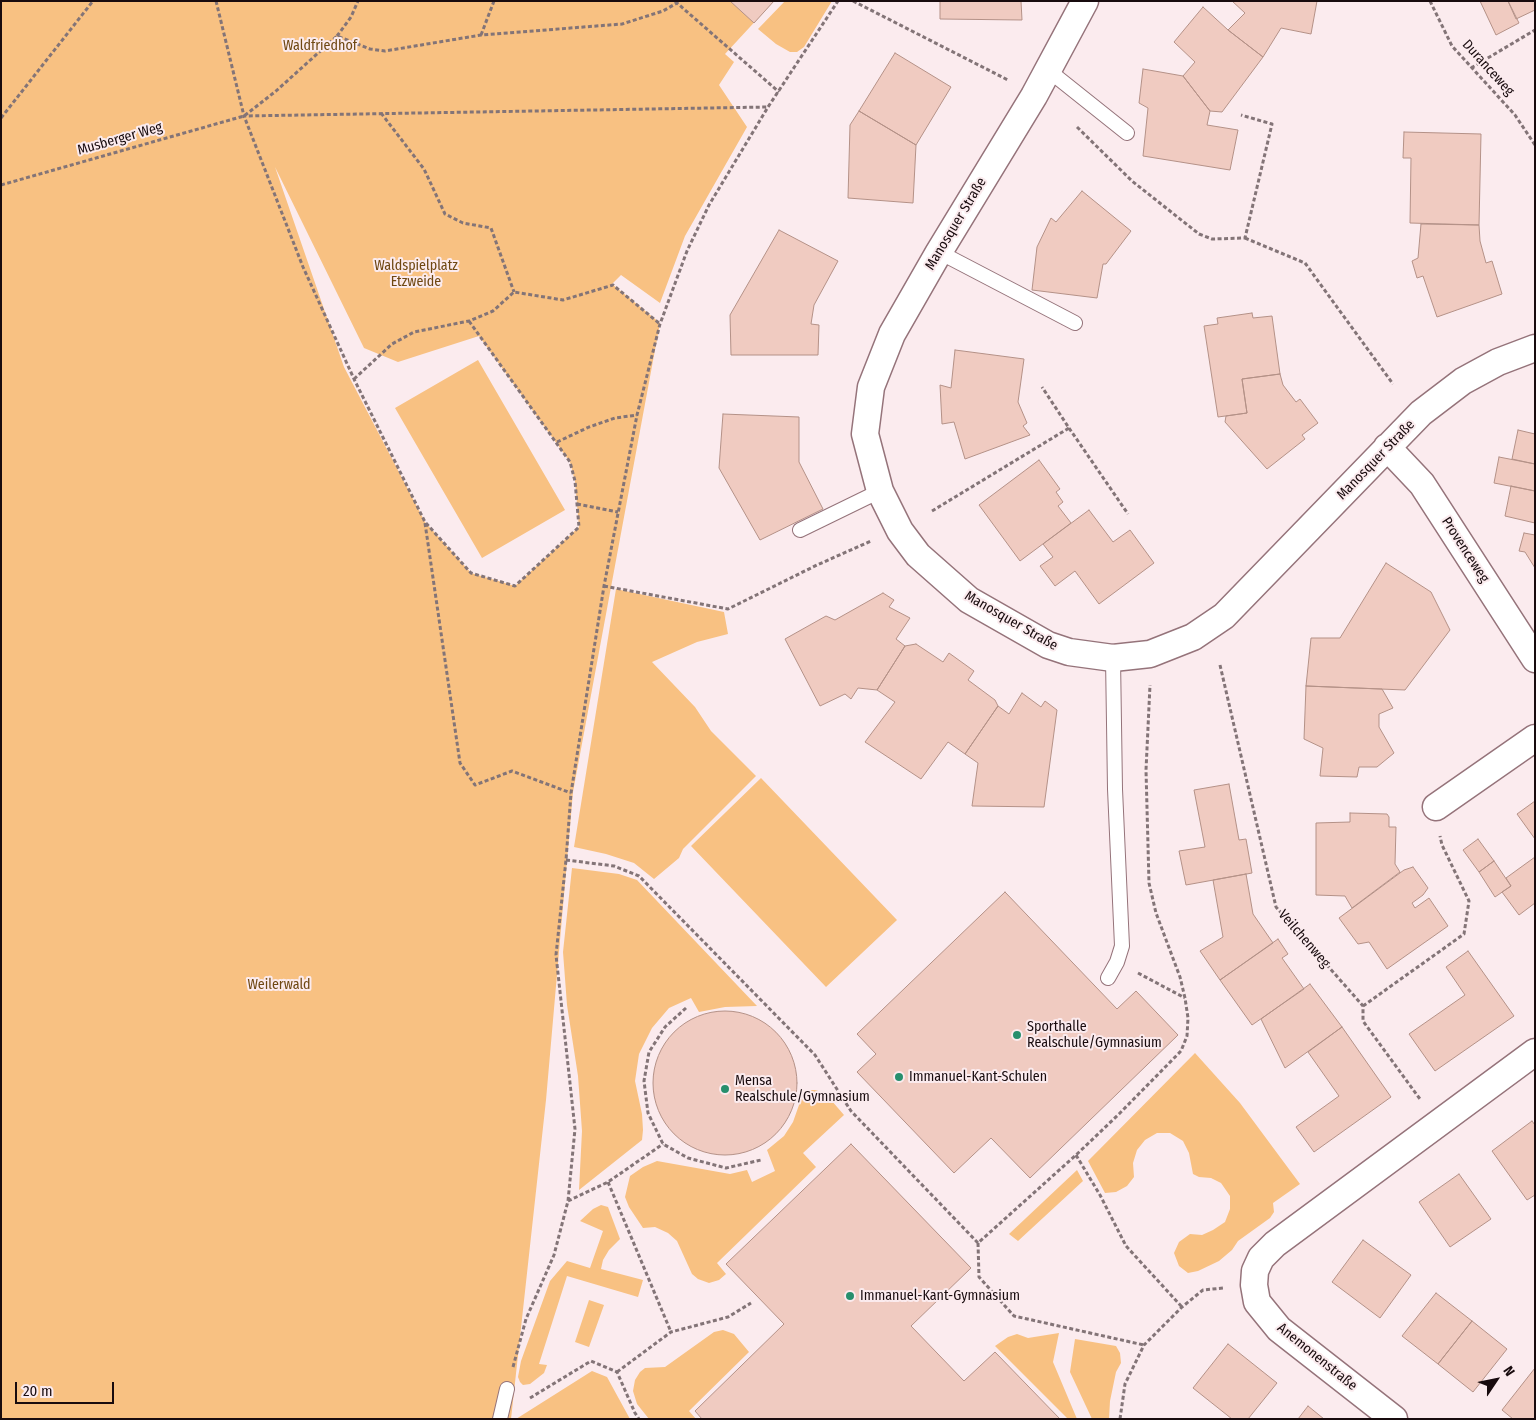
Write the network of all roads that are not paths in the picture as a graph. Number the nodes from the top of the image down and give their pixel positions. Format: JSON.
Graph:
{"nodes":[{"id":1,"x":1085,"y":1,"type":"edge"},
{"id":2,"x":1048,"y":70,"type":"junction"},
{"id":3,"x":1127,"y":133,"type":"dead end"},
{"id":4,"x":939,"y":252,"type":"junction"},
{"id":5,"x":1075,"y":323,"type":"dead end"},
{"id":6,"x":1535,"y":348,"type":"edge"},
{"id":7,"x":1387,"y":447,"type":"junction"},
{"id":8,"x":880,"y":491,"type":"junction"},
{"id":9,"x":800,"y":530,"type":"dead end"},
{"id":10,"x":1113,"y":658,"type":"junction"},
{"id":11,"x":1535,"y":659,"type":"edge"},
{"id":12,"x":1535,"y":738,"type":"edge"},
{"id":13,"x":1436,"y":807,"type":"dead end"},
{"id":14,"x":1108,"y":978,"type":"dead end"},
{"id":15,"x":1535,"y":1052,"type":"edge"},
{"id":16,"x":507,"y":1389,"type":"road end"},
{"id":17,"x":500,"y":1418,"type":"edge"},
{"id":18,"x":1394,"y":1419,"type":"edge"}],
"edges":[{"from":1,"to":2,"type":"street","name":"Manosquer Straße"},
{"from":2,"to":3,"type":"lane"},
{"from":2,"to":4,"type":"street","name":"Manosquer Straße"},
{"from":4,"to":5,"type":"lane"},
{"from":4,"to":8,"type":"street","name":"Manosquer Straße"},
{"from":6,"to":7,"type":"street","name":"Manosquer Straße"},
{"from":7,"to":10,"type":"street","name":"Manosquer Straße"},
{"from":7,"to":11,"type":"street","name":"Provenceweg"},
{"from":8,"to":9,"type":"lane"},
{"from":8,"to":10,"type":"street","name":"Manosquer Straße"},
{"from":10,"to":14,"type":"lane"},
{"from":12,"to":13,"type":"street"},
{"from":15,"to":18,"type":"street","name":"Anemonenstraße"},
{"from":16,"to":17,"type":"lane"}]}
